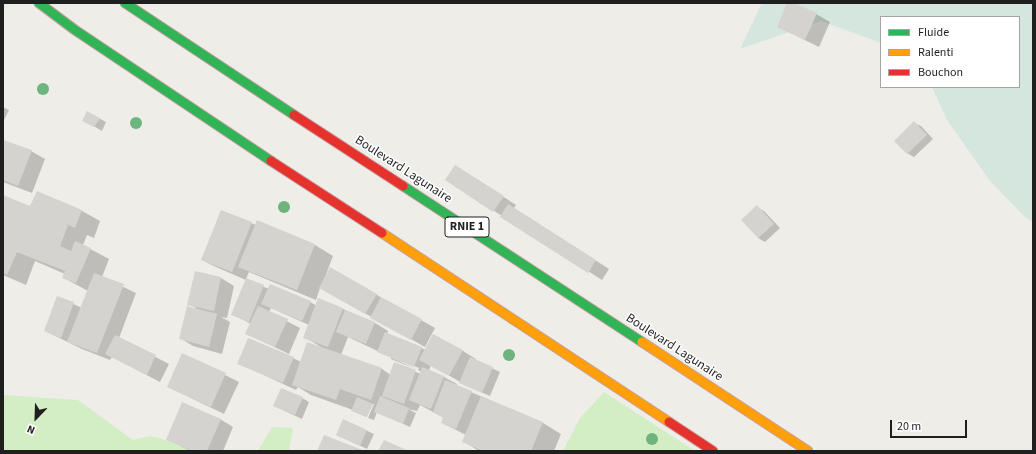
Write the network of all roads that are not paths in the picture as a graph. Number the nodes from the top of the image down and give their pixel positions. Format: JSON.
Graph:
{"nodes":[{"id":1,"x":39,"y":3,"type":"edge"},
{"id":2,"x":125,"y":3,"type":"edge"},
{"id":3,"x":713,"y":451,"type":"edge"},
{"id":4,"x":808,"y":451,"type":"edge"}],
"edges":[{"from":1,"to":3,"type":"highway"},
{"from":2,"to":4,"type":"highway","name":"Boulevard Lagunaire","number":"RNIE 1"}]}
